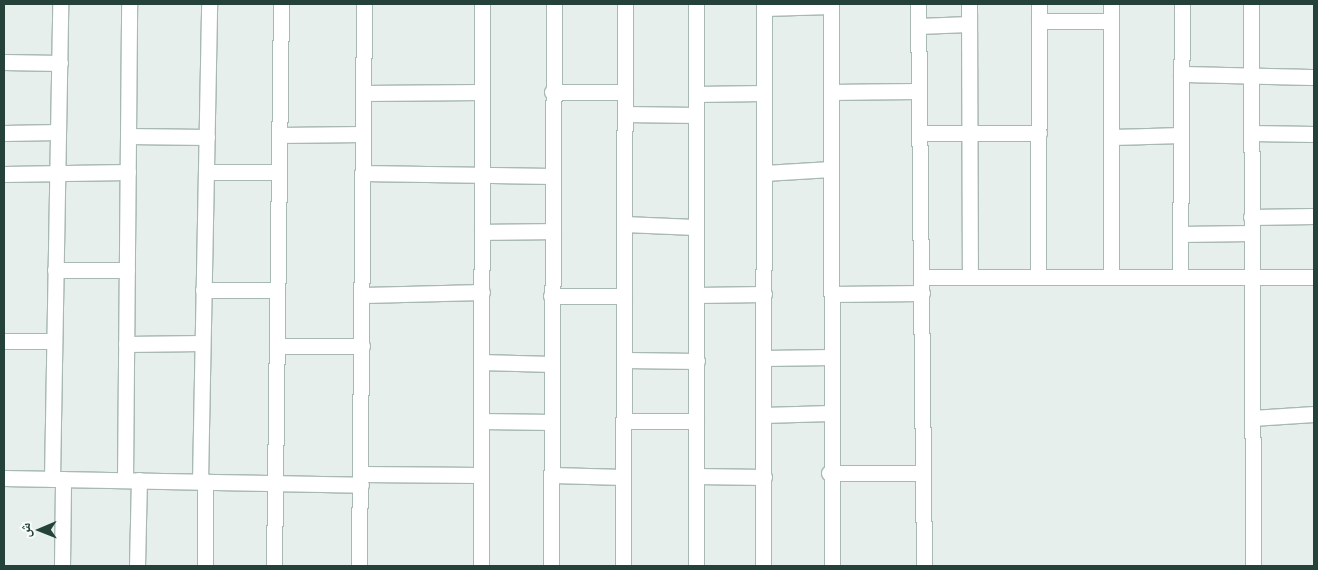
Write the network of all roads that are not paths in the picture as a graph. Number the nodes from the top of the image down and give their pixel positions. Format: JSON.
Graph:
{"nodes":[{"id":1,"x":60,"y":4,"type":"edge"},
{"id":2,"x":129,"y":4,"type":"edge"},
{"id":3,"x":209,"y":4,"type":"edge"},
{"id":4,"x":280,"y":4,"type":"edge"},
{"id":5,"x":364,"y":4,"type":"edge"},
{"id":6,"x":482,"y":4,"type":"edge"},
{"id":7,"x":554,"y":4,"type":"edge"},
{"id":8,"x":625,"y":4,"type":"edge"},
{"id":9,"x":696,"y":4,"type":"edge"},
{"id":10,"x":918,"y":4,"type":"edge"},
{"id":11,"x":970,"y":4,"type":"edge"},
{"id":12,"x":1039,"y":4,"type":"edge"},
{"id":13,"x":1111,"y":4,"type":"edge"},
{"id":14,"x":1182,"y":4,"type":"edge"},
{"id":15,"x":1251,"y":4,"type":"edge"},
{"id":16,"x":831,"y":5,"type":"edge"},
{"id":17,"x":764,"y":6,"type":"edge"},
{"id":18,"x":1111,"y":21,"type":"junction"},
{"id":19,"x":1040,"y":22,"type":"junction"},
{"id":20,"x":970,"y":24,"type":"junction"},
{"id":21,"x":918,"y":26,"type":"junction"},
{"id":22,"x":4,"y":62,"type":"edge"},
{"id":23,"x":60,"y":63,"type":"junction"},
{"id":24,"x":1181,"y":74,"type":"junction"},
{"id":25,"x":1251,"y":74,"type":"junction"},
{"id":26,"x":1314,"y":77,"type":"edge"},
{"id":27,"x":919,"y":91,"type":"junction"},
{"id":28,"x":482,"y":92,"type":"junction"},
{"id":29,"x":552,"y":92,"type":"junction"},
{"id":30,"x":625,"y":92,"type":"junction"},
{"id":31,"x":831,"y":92,"type":"junction"},
{"id":32,"x":364,"y":93,"type":"junction"},
{"id":33,"x":764,"y":93,"type":"junction"},
{"id":34,"x":696,"y":94,"type":"junction"},
{"id":35,"x":625,"y":114,"type":"junction"},
{"id":36,"x":696,"y":115,"type":"junction"},
{"id":37,"x":58,"y":132,"type":"junction"},
{"id":38,"x":920,"y":132,"type":"junction"},
{"id":39,"x":970,"y":132,"type":"junction"},
{"id":40,"x":4,"y":133,"type":"edge"},
{"id":41,"x":1039,"y":133,"type":"junction"},
{"id":42,"x":1251,"y":133,"type":"junction"},
{"id":43,"x":363,"y":134,"type":"junction"},
{"id":44,"x":1314,"y":134,"type":"edge"},
{"id":45,"x":279,"y":135,"type":"junction"},
{"id":46,"x":1181,"y":135,"type":"junction"},
{"id":47,"x":128,"y":136,"type":"junction"},
{"id":48,"x":207,"y":136,"type":"junction"},
{"id":49,"x":1111,"y":137,"type":"junction"},
{"id":50,"x":831,"y":169,"type":"junction"},
{"id":51,"x":128,"y":172,"type":"junction"},
{"id":52,"x":206,"y":172,"type":"junction"},
{"id":53,"x":279,"y":172,"type":"junction"},
{"id":54,"x":57,"y":173,"type":"junction"},
{"id":55,"x":362,"y":173,"type":"junction"},
{"id":56,"x":764,"y":173,"type":"junction"},
{"id":57,"x":4,"y":174,"type":"edge"},
{"id":58,"x":481,"y":176,"type":"junction"},
{"id":59,"x":552,"y":176,"type":"junction"},
{"id":60,"x":1314,"y":216,"type":"edge"},
{"id":61,"x":1251,"y":217,"type":"junction"},
{"id":62,"x":624,"y":224,"type":"junction"},
{"id":63,"x":696,"y":227,"type":"junction"},
{"id":64,"x":552,"y":231,"type":"junction"},
{"id":65,"x":482,"y":232,"type":"junction"},
{"id":66,"x":1250,"y":233,"type":"junction"},
{"id":67,"x":1180,"y":234,"type":"junction"},
{"id":68,"x":55,"y":270,"type":"junction"},
{"id":69,"x":127,"y":270,"type":"junction"},
{"id":70,"x":922,"y":276,"type":"junction"},
{"id":71,"x":970,"y":277,"type":"junction"},
{"id":72,"x":1038,"y":277,"type":"junction"},
{"id":73,"x":1111,"y":277,"type":"junction"},
{"id":74,"x":1180,"y":277,"type":"junction"},
{"id":75,"x":1250,"y":277,"type":"junction"},
{"id":76,"x":1314,"y":278,"type":"edge"},
{"id":77,"x":203,"y":290,"type":"junction"},
{"id":78,"x":277,"y":290,"type":"junction"},
{"id":79,"x":482,"y":292,"type":"junction"},
{"id":80,"x":922,"y":293,"type":"junction"},
{"id":81,"x":764,"y":294,"type":"junction"},
{"id":82,"x":832,"y":294,"type":"junction"},
{"id":83,"x":364,"y":295,"type":"junction"},
{"id":84,"x":696,"y":295,"type":"junction"},
{"id":85,"x":551,"y":296,"type":"junction"},
{"id":86,"x":624,"y":296,"type":"junction"},
{"id":87,"x":4,"y":341,"type":"edge"},
{"id":88,"x":54,"y":341,"type":"junction"},
{"id":89,"x":202,"y":343,"type":"junction"},
{"id":90,"x":126,"y":344,"type":"junction"},
{"id":91,"x":277,"y":346,"type":"junction"},
{"id":92,"x":362,"y":346,"type":"junction"},
{"id":93,"x":831,"y":357,"type":"junction"},
{"id":94,"x":764,"y":358,"type":"junction"},
{"id":95,"x":626,"y":360,"type":"junction"},
{"id":96,"x":697,"y":361,"type":"junction"},
{"id":97,"x":481,"y":362,"type":"junction"},
{"id":98,"x":552,"y":364,"type":"junction"},
{"id":99,"x":830,"y":413,"type":"junction"},
{"id":100,"x":1314,"y":414,"type":"edge"},
{"id":101,"x":764,"y":415,"type":"junction"},
{"id":102,"x":1252,"y":418,"type":"junction"},
{"id":103,"x":624,"y":421,"type":"junction"},
{"id":104,"x":696,"y":421,"type":"junction"},
{"id":105,"x":482,"y":422,"type":"junction"},
{"id":106,"x":552,"y":422,"type":"junction"},
{"id":107,"x":922,"y":472,"type":"junction"},
{"id":108,"x":829,"y":474,"type":"junction"},
{"id":109,"x":481,"y":475,"type":"junction"},
{"id":110,"x":553,"y":475,"type":"junction"},
{"id":111,"x":696,"y":476,"type":"junction"},
{"id":112,"x":623,"y":477,"type":"junction"},
{"id":113,"x":764,"y":477,"type":"junction"},
{"id":114,"x":4,"y":478,"type":"edge"},
{"id":115,"x":57,"y":479,"type":"junction"},
{"id":116,"x":132,"y":480,"type":"junction"},
{"id":117,"x":362,"y":480,"type":"junction"},
{"id":118,"x":202,"y":481,"type":"junction"},
{"id":119,"x":276,"y":482,"type":"junction"},
{"id":120,"x":62,"y":566,"type":"edge"},
{"id":121,"x":137,"y":566,"type":"edge"},
{"id":122,"x":205,"y":566,"type":"edge"},
{"id":123,"x":274,"y":566,"type":"edge"},
{"id":124,"x":359,"y":566,"type":"edge"},
{"id":125,"x":481,"y":566,"type":"edge"},
{"id":126,"x":551,"y":566,"type":"edge"},
{"id":127,"x":623,"y":566,"type":"edge"},
{"id":128,"x":696,"y":566,"type":"edge"},
{"id":129,"x":763,"y":566,"type":"edge"},
{"id":130,"x":832,"y":566,"type":"edge"},
{"id":131,"x":924,"y":566,"type":"edge"},
{"id":132,"x":1253,"y":566,"type":"edge"}],
"edges":[{"from":1,"to":23,"type":"street"},
{"from":2,"to":47,"type":"street"},
{"from":3,"to":48,"type":"street"},
{"from":4,"to":45,"type":"street"},
{"from":5,"to":32,"type":"street"},
{"from":6,"to":28,"type":"street"},
{"from":7,"to":29,"type":"street"},
{"from":8,"to":30,"type":"street"},
{"from":9,"to":34,"type":"street"},
{"from":10,"to":21,"type":"street"},
{"from":11,"to":20,"type":"street"},
{"from":12,"to":19,"type":"street"},
{"from":13,"to":18,"type":"street"},
{"from":14,"to":24,"type":"street"},
{"from":15,"to":25,"type":"street"},
{"from":16,"to":17,"type":"street"},
{"from":16,"to":31,"type":"street"},
{"from":17,"to":33,"type":"street"},
{"from":18,"to":19,"type":"street"},
{"from":18,"to":49,"type":"street"},
{"from":19,"to":41,"type":"street"},
{"from":20,"to":21,"type":"street"},
{"from":20,"to":39,"type":"street"},
{"from":21,"to":27,"type":"street"},
{"from":22,"to":23,"type":"street"},
{"from":23,"to":37,"type":"street"},
{"from":24,"to":25,"type":"street"},
{"from":24,"to":46,"type":"street"},
{"from":25,"to":26,"type":"street"},
{"from":25,"to":42,"type":"street"},
{"from":27,"to":31,"type":"street"},
{"from":27,"to":38,"type":"street"},
{"from":28,"to":32,"type":"street"},
{"from":28,"to":58,"type":"street"},
{"from":29,"to":30,"type":"street"},
{"from":29,"to":59,"type":"street"},
{"from":30,"to":35,"type":"street"},
{"from":31,"to":50,"type":"street"},
{"from":32,"to":43,"type":"street"},
{"from":33,"to":34,"type":"street"},
{"from":33,"to":56,"type":"street"},
{"from":34,"to":36,"type":"street"},
{"from":35,"to":36,"type":"street"},
{"from":35,"to":62,"type":"street"},
{"from":36,"to":63,"type":"street"},
{"from":37,"to":40,"type":"street"},
{"from":37,"to":54,"type":"street"},
{"from":38,"to":39,"type":"street"},
{"from":38,"to":70,"type":"street"},
{"from":39,"to":41,"type":"street"},
{"from":39,"to":71,"type":"street"},
{"from":41,"to":72,"type":"street"},
{"from":42,"to":44,"type":"street"},
{"from":42,"to":61,"type":"street"},
{"from":43,"to":45,"type":"street"},
{"from":43,"to":55,"type":"street"},
{"from":45,"to":53,"type":"street"},
{"from":46,"to":49,"type":"street"},
{"from":46,"to":67,"type":"street"},
{"from":47,"to":48,"type":"street"},
{"from":47,"to":51,"type":"street"},
{"from":48,"to":52,"type":"street"},
{"from":49,"to":73,"type":"street"},
{"from":50,"to":56,"type":"street"},
{"from":50,"to":82,"type":"street"},
{"from":51,"to":54,"type":"street"},
{"from":51,"to":69,"type":"street"},
{"from":52,"to":53,"type":"street"},
{"from":52,"to":77,"type":"street"},
{"from":53,"to":78,"type":"street"},
{"from":54,"to":57,"type":"street"},
{"from":54,"to":68,"type":"street"},
{"from":55,"to":58,"type":"street"},
{"from":55,"to":83,"type":"street"},
{"from":56,"to":81,"type":"street"},
{"from":58,"to":59,"type":"street"},
{"from":58,"to":65,"type":"street"},
{"from":59,"to":64,"type":"street"},
{"from":60,"to":61,"type":"street"},
{"from":61,"to":66,"type":"street"},
{"from":62,"to":63,"type":"street"},
{"from":62,"to":86,"type":"street"},
{"from":63,"to":84,"type":"street"},
{"from":64,"to":65,"type":"street"},
{"from":64,"to":85,"type":"street"},
{"from":65,"to":79,"type":"street"},
{"from":66,"to":67,"type":"street"},
{"from":66,"to":75,"type":"street"},
{"from":67,"to":74,"type":"street"},
{"from":68,"to":69,"type":"street"},
{"from":68,"to":88,"type":"street"},
{"from":69,"to":90,"type":"street"},
{"from":70,"to":71,"type":"street"},
{"from":70,"to":80,"type":"street"},
{"from":71,"to":72,"type":"street"},
{"from":72,"to":73,"type":"street"},
{"from":73,"to":74,"type":"street"},
{"from":74,"to":75,"type":"street"},
{"from":75,"to":76,"type":"street"},
{"from":75,"to":102,"type":"street"},
{"from":77,"to":78,"type":"street"},
{"from":77,"to":89,"type":"street"},
{"from":78,"to":91,"type":"street"},
{"from":79,"to":83,"type":"street"},
{"from":79,"to":97,"type":"street"},
{"from":80,"to":82,"type":"street"},
{"from":80,"to":107,"type":"street"},
{"from":81,"to":84,"type":"street"},
{"from":81,"to":94,"type":"street"},
{"from":82,"to":93,"type":"street"},
{"from":83,"to":92,"type":"street"},
{"from":84,"to":96,"type":"street"},
{"from":85,"to":86,"type":"street"},
{"from":85,"to":98,"type":"street"},
{"from":86,"to":95,"type":"street"},
{"from":87,"to":88,"type":"street"},
{"from":88,"to":115,"type":"street"},
{"from":89,"to":90,"type":"street"},
{"from":89,"to":118,"type":"street"},
{"from":90,"to":116,"type":"street"},
{"from":91,"to":92,"type":"street"},
{"from":91,"to":119,"type":"street"},
{"from":92,"to":117,"type":"street"},
{"from":93,"to":94,"type":"street"},
{"from":93,"to":99,"type":"street"},
{"from":94,"to":101,"type":"street"},
{"from":95,"to":96,"type":"street"},
{"from":95,"to":103,"type":"street"},
{"from":96,"to":104,"type":"street"},
{"from":97,"to":98,"type":"street"},
{"from":97,"to":105,"type":"street"},
{"from":98,"to":106,"type":"street"},
{"from":99,"to":101,"type":"street"},
{"from":99,"to":108,"type":"street"},
{"from":100,"to":102,"type":"street"},
{"from":101,"to":113,"type":"street"},
{"from":102,"to":132,"type":"street"},
{"from":103,"to":104,"type":"street"},
{"from":103,"to":112,"type":"street"},
{"from":104,"to":111,"type":"street"},
{"from":105,"to":106,"type":"street"},
{"from":105,"to":109,"type":"street"},
{"from":106,"to":110,"type":"street"},
{"from":107,"to":108,"type":"street"},
{"from":107,"to":131,"type":"street"},
{"from":108,"to":130,"type":"street"},
{"from":109,"to":117,"type":"street"},
{"from":109,"to":125,"type":"street"},
{"from":110,"to":112,"type":"street"},
{"from":110,"to":126,"type":"street"},
{"from":111,"to":113,"type":"street"},
{"from":111,"to":128,"type":"street"},
{"from":112,"to":127,"type":"street"},
{"from":113,"to":129,"type":"street"},
{"from":114,"to":115,"type":"street"},
{"from":115,"to":116,"type":"street"},
{"from":115,"to":120,"type":"street"},
{"from":116,"to":118,"type":"street"},
{"from":116,"to":121,"type":"street"},
{"from":117,"to":119,"type":"street"},
{"from":117,"to":124,"type":"street"},
{"from":118,"to":119,"type":"street"},
{"from":118,"to":122,"type":"street"},
{"from":119,"to":123,"type":"street"}]}
